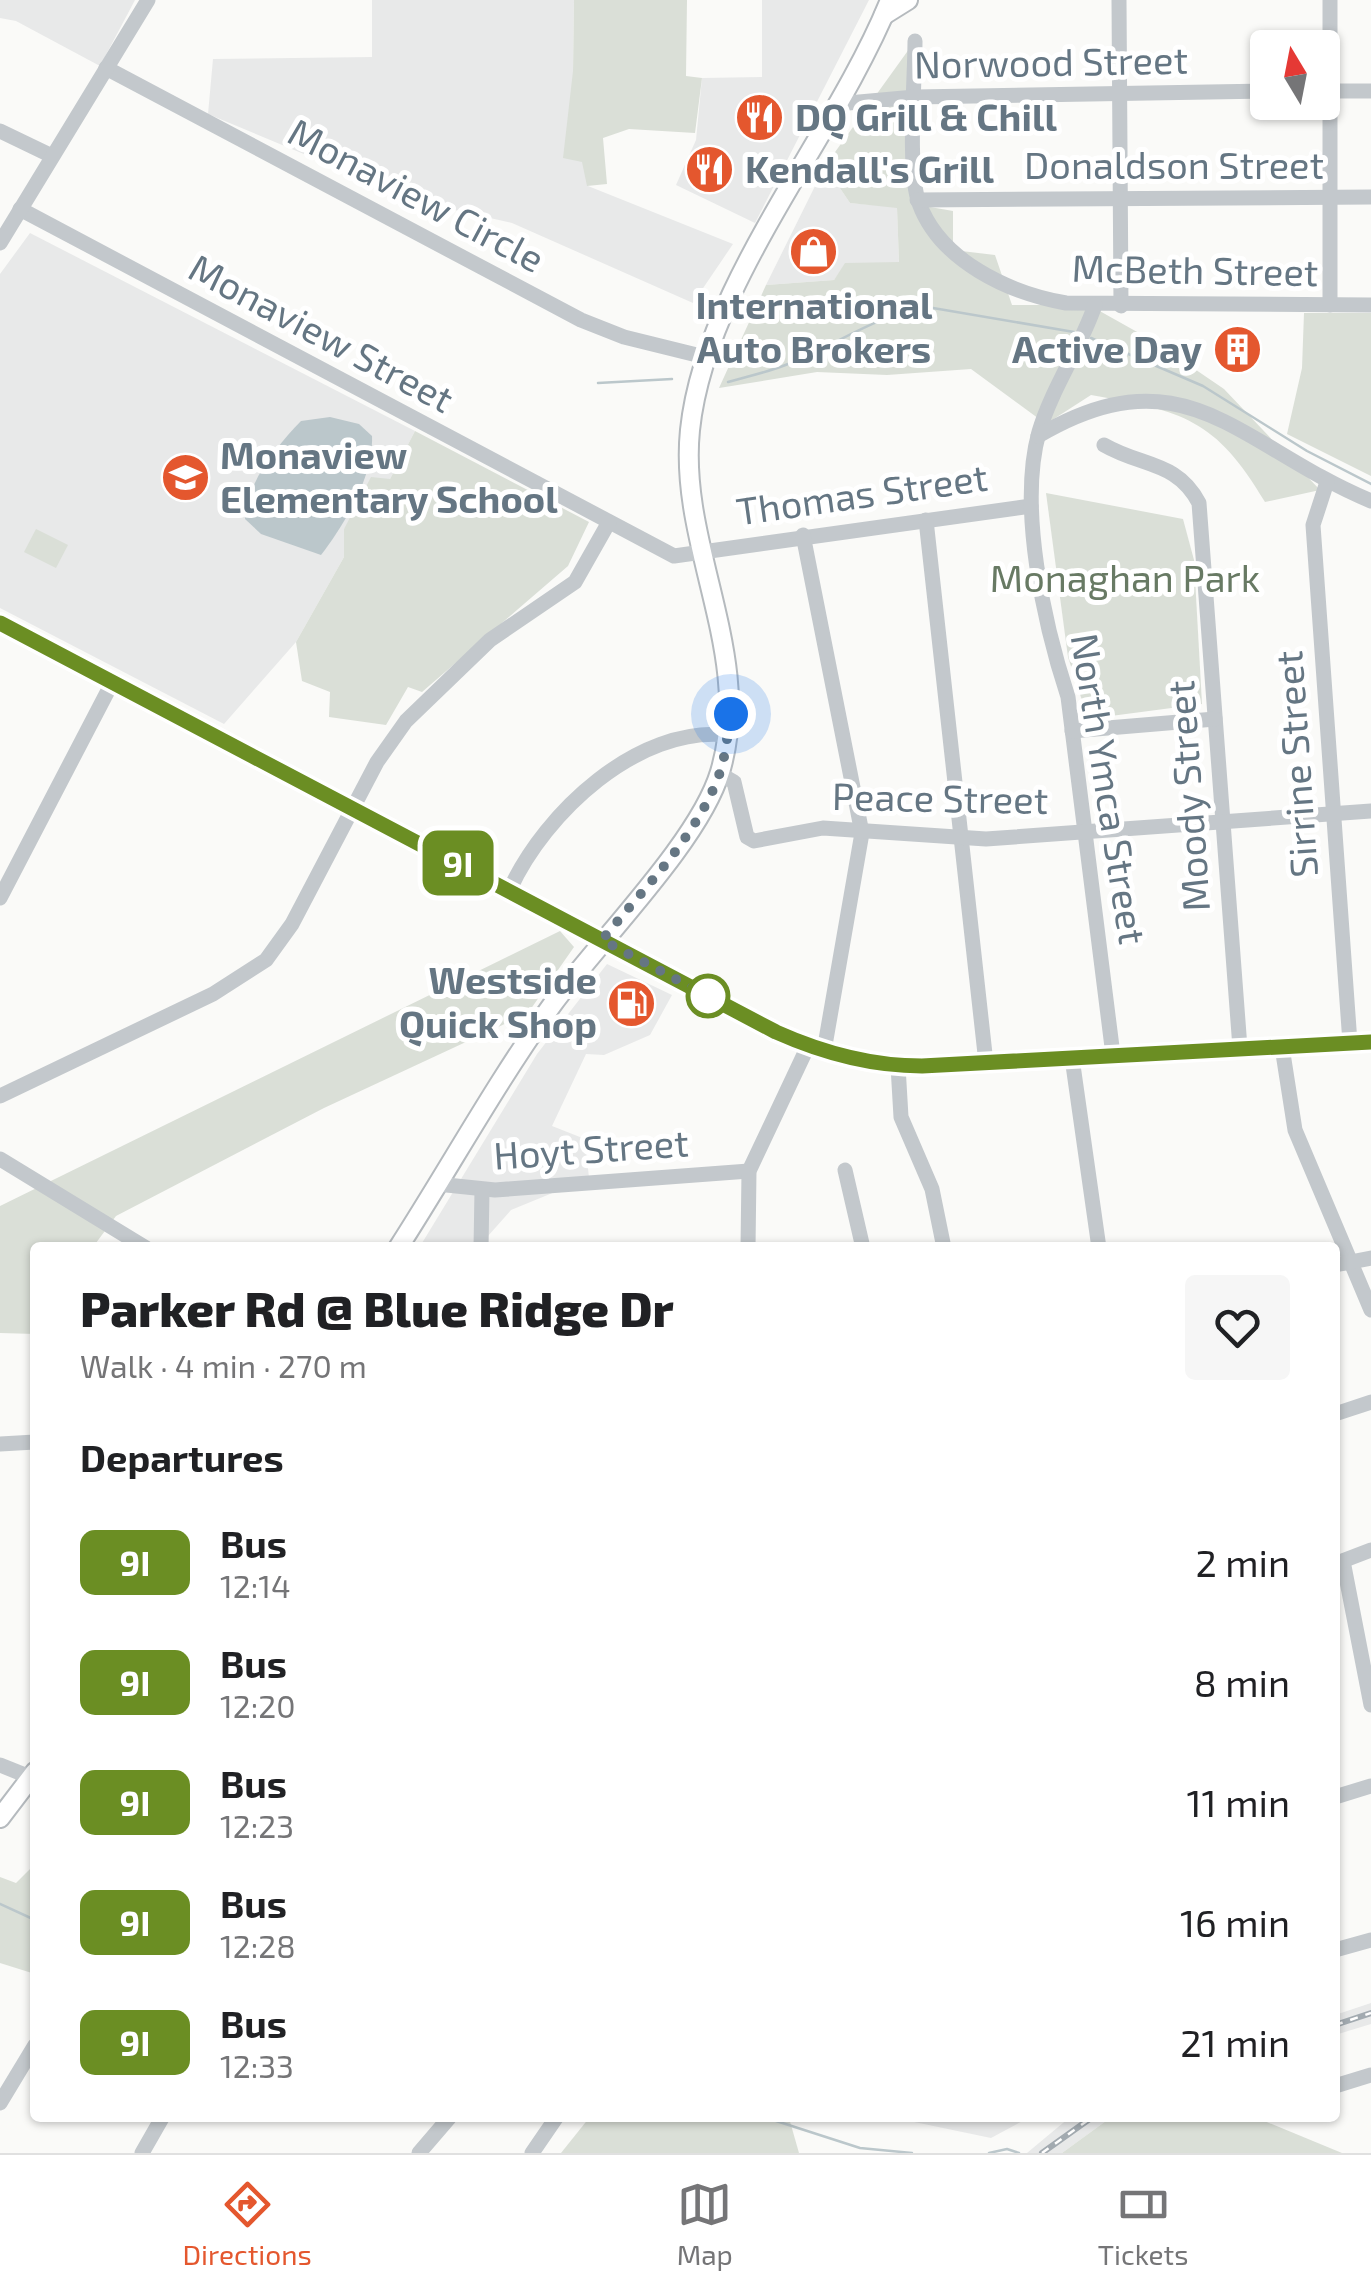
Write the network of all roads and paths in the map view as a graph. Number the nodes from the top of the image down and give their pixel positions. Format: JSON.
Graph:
{"nodes":[{"id":1,"x":148,"y":0,"type":"edge"},
{"id":2,"x":908,"y":0,"type":"edge"},
{"id":3,"x":1119,"y":0,"type":"edge"},
{"id":4,"x":1330,"y":0,"type":"edge"},
{"id":5,"x":887,"y":8,"type":"edge"},
{"id":6,"x":1329,"y":30,"type":"edge"},
{"id":7,"x":914,"y":41,"type":"dead end"},
{"id":8,"x":106,"y":68,"type":"junction"},
{"id":9,"x":1250,"y":91,"type":"edge"},
{"id":10,"x":1340,"y":91,"type":"edge"},
{"id":11,"x":1371,"y":91,"type":"edge"},
{"id":12,"x":1120,"y":92,"type":"junction"},
{"id":13,"x":915,"y":97,"type":"junction"},
{"id":14,"x":836,"y":104,"type":"junction"},
{"id":15,"x":1327,"y":120,"type":"edge"},
{"id":16,"x":0,"y":130,"type":"edge"},
{"id":17,"x":52,"y":156,"type":"junction"},
{"id":18,"x":1330,"y":197,"type":"junction"},
{"id":19,"x":1371,"y":197,"type":"edge"},
{"id":20,"x":1120,"y":198,"type":"junction"},
{"id":21,"x":917,"y":200,"type":"junction"},
{"id":22,"x":20,"y":210,"type":"junction"},
{"id":23,"x":0,"y":243,"type":"edge"},
{"id":24,"x":1330,"y":305,"type":"junction"},
{"id":25,"x":1371,"y":305,"type":"edge"},
{"id":26,"x":1095,"y":306,"type":"junction"},
{"id":27,"x":1121,"y":306,"type":"junction"},
{"id":28,"x":705,"y":358,"type":"junction"},
{"id":29,"x":1038,"y":436,"type":"junction"},
{"id":30,"x":1104,"y":444,"type":"dead end"},
{"id":31,"x":1326,"y":482,"type":"junction"},
{"id":32,"x":1371,"y":501,"type":"edge"},
{"id":33,"x":1031,"y":506,"type":"junction"},
{"id":34,"x":926,"y":520,"type":"junction"},
{"id":35,"x":608,"y":522,"type":"junction"},
{"id":36,"x":803,"y":535,"type":"junction"},
{"id":37,"x":702,"y":550,"type":"junction"},
{"id":38,"x":0,"y":623,"type":"edge"},
{"id":39,"x":112,"y":683,"type":"junction"},
{"id":40,"x":1215,"y":719,"type":"junction"},
{"id":41,"x":1072,"y":731,"type":"junction"},
{"id":42,"x":727,"y":735,"type":"junction"},
{"id":43,"x":720,"y":774,"type":"junction"},
{"id":44,"x":350,"y":809,"type":"junction"},
{"id":45,"x":1371,"y":812,"type":"edge"},
{"id":46,"x":1333,"y":814,"type":"junction"},
{"id":47,"x":1223,"y":821,"type":"junction"},
{"id":48,"x":1086,"y":832,"type":"junction"},
{"id":49,"x":862,"y":833,"type":"junction"},
{"id":50,"x":965,"y":840,"type":"junction"},
{"id":51,"x":510,"y":888,"type":"junction"},
{"id":52,"x":0,"y":898,"type":"edge"},
{"id":53,"x":602,"y":940,"type":"junction"},
{"id":54,"x":1371,"y":1042,"type":"edge"},
{"id":55,"x":1350,"y":1043,"type":"junction"},
{"id":56,"x":1282,"y":1047,"type":"junction"},
{"id":57,"x":1240,"y":1048,"type":"junction"},
{"id":58,"x":816,"y":1049,"type":"junction"},
{"id":59,"x":1114,"y":1055,"type":"junction"},
{"id":60,"x":1072,"y":1058,"type":"junction"},
{"id":61,"x":986,"y":1062,"type":"junction"},
{"id":62,"x":898,"y":1066,"type":"junction"},
{"id":63,"x":1,"y":1098,"type":"edge"},
{"id":64,"x":0,"y":1159,"type":"edge"},
{"id":65,"x":845,"y":1170,"type":"dead end"},
{"id":66,"x":749,"y":1172,"type":"junction"},
{"id":67,"x":438,"y":1184,"type":"junction"},
{"id":68,"x":482,"y":1190,"type":"junction"},
{"id":69,"x":136,"y":1242,"type":"edge"},
{"id":70,"x":402,"y":1242,"type":"edge"},
{"id":71,"x":481,"y":1242,"type":"edge"},
{"id":72,"x":748,"y":1242,"type":"edge"},
{"id":73,"x":862,"y":1242,"type":"edge"},
{"id":74,"x":943,"y":1242,"type":"edge"},
{"id":75,"x":1098,"y":1242,"type":"edge"},
{"id":76,"x":1335,"y":1242,"type":"edge"},
{"id":77,"x":1371,"y":1258,"type":"edge"},
{"id":78,"x":1343,"y":1263,"type":"edge"},
{"id":79,"x":1371,"y":1310,"type":"edge"},
{"id":80,"x":1371,"y":1402,"type":"edge"},
{"id":81,"x":1340,"y":1412,"type":"edge"},
{"id":82,"x":30,"y":1442,"type":"edge"},
{"id":83,"x":0,"y":1444,"type":"edge"},
{"id":84,"x":1371,"y":1550,"type":"edge"},
{"id":85,"x":1340,"y":1562,"type":"edge"},
{"id":86,"x":1340,"y":1566,"type":"edge"},
{"id":87,"x":1371,"y":1705,"type":"edge"},
{"id":88,"x":0,"y":1765,"type":"edge"},
{"id":89,"x":30,"y":1775,"type":"edge"},
{"id":90,"x":30,"y":1781,"type":"edge"},
{"id":91,"x":1371,"y":1786,"type":"edge"},
{"id":92,"x":1340,"y":1795,"type":"edge"},
{"id":93,"x":0,"y":1818,"type":"edge"},
{"id":94,"x":1371,"y":1940,"type":"edge"},
{"id":95,"x":1340,"y":1949,"type":"edge"},
{"id":96,"x":30,"y":2053,"type":"edge"},
{"id":97,"x":1371,"y":2075,"type":"edge"},
{"id":98,"x":1340,"y":2084,"type":"edge"},
{"id":99,"x":0,"y":2103,"type":"edge"},
{"id":100,"x":160,"y":2122,"type":"edge"},
{"id":101,"x":446,"y":2122,"type":"edge"},
{"id":102,"x":553,"y":2122,"type":"edge"},
{"id":103,"x":142,"y":2153,"type":"edge"},
{"id":104,"x":419,"y":2153,"type":"edge"},
{"id":105,"x":532,"y":2153,"type":"edge"}],
"edges":[{"from":1,"to":8,"type":"street"},
{"from":2,"to":5,"type":"main road"},
{"from":3,"to":12,"type":"street"},
{"from":4,"to":6,"type":"street"},
{"from":5,"to":14,"type":"main road"},
{"from":7,"to":13,"type":"street"},
{"from":8,"to":17,"type":"street"},
{"from":8,"to":28,"type":"street","name":"Monaview Circle"},
{"from":9,"to":12,"type":"street","name":"Norwood Street"},
{"from":10,"to":11,"type":"street"},
{"from":12,"to":13,"type":"street","name":"Norwood Street"},
{"from":12,"to":20,"type":"street"},
{"from":13,"to":14,"type":"street","name":"Norwood Street"},
{"from":13,"to":21,"type":"street"},
{"from":14,"to":28,"type":"main road"},
{"from":15,"to":18,"type":"street"},
{"from":16,"to":17,"type":"street"},
{"from":17,"to":22,"type":"street"},
{"from":18,"to":19,"type":"street","name":"Donaldson Street"},
{"from":18,"to":20,"type":"street","name":"Donaldson Street"},
{"from":18,"to":24,"type":"street"},
{"from":20,"to":21,"type":"street","name":"Donaldson Street"},
{"from":20,"to":27,"type":"street"},
{"from":21,"to":26,"type":"street","name":"McBeth Street"},
{"from":22,"to":23,"type":"street"},
{"from":22,"to":35,"type":"street","name":"Monaview Street"},
{"from":24,"to":25,"type":"street","name":"McBeth Street"},
{"from":24,"to":27,"type":"street","name":"McBeth Street"},
{"from":26,"to":27,"type":"street","name":"McBeth Street"},
{"from":26,"to":29,"type":"street","name":"North Ymca Street"},
{"from":28,"to":37,"type":"main road"},
{"from":29,"to":31,"type":"street"},
{"from":29,"to":33,"type":"street","name":"North Ymca Street"},
{"from":30,"to":40,"type":"street","name":"Moody Street"},
{"from":31,"to":32,"type":"street"},
{"from":31,"to":46,"type":"street","name":"Sirrine Street"},
{"from":33,"to":34,"type":"street","name":"Thomas Street"},
{"from":33,"to":41,"type":"street","name":"North Ymca Street"},
{"from":34,"to":36,"type":"street","name":"Thomas Street"},
{"from":34,"to":50,"type":"street"},
{"from":35,"to":37,"type":"street","name":"Monaview Street"},
{"from":35,"to":44,"type":"street"},
{"from":36,"to":37,"type":"street","name":"Thomas Street"},
{"from":36,"to":49,"type":"street"},
{"from":37,"to":42,"type":"main road"},
{"from":38,"to":39,"type":"street"},
{"from":39,"to":44,"type":"street"},
{"from":39,"to":52,"type":"street"},
{"from":40,"to":41,"type":"street"},
{"from":40,"to":47,"type":"street","name":"Moody Street"},
{"from":41,"to":48,"type":"street","name":"North Ymca Street"},
{"from":42,"to":43,"type":"main road"},
{"from":42,"to":51,"type":"street"},
{"from":43,"to":49,"type":"street","name":"Peace Street"},
{"from":43,"to":53,"type":"main road"},
{"from":44,"to":51,"type":"street"},
{"from":44,"to":63,"type":"street"},
{"from":45,"to":46,"type":"street","name":"Peace Street"},
{"from":46,"to":47,"type":"street","name":"Peace Street"},
{"from":46,"to":55,"type":"street","name":"Sirrine Street"},
{"from":47,"to":48,"type":"street","name":"Peace Street"},
{"from":47,"to":57,"type":"street","name":"Moody Street"},
{"from":48,"to":50,"type":"street","name":"Peace Street"},
{"from":48,"to":59,"type":"street","name":"North Ymca Street"},
{"from":49,"to":50,"type":"street","name":"Peace Street"},
{"from":49,"to":58,"type":"street"},
{"from":50,"to":61,"type":"street"},
{"from":51,"to":53,"type":"street"},
{"from":53,"to":58,"type":"street"},
{"from":53,"to":67,"type":"main road"},
{"from":54,"to":55,"type":"street"},
{"from":55,"to":56,"type":"street"},
{"from":56,"to":57,"type":"street"},
{"from":56,"to":76,"type":"street"},
{"from":57,"to":59,"type":"street"},
{"from":58,"to":62,"type":"street"},
{"from":58,"to":66,"type":"street"},
{"from":59,"to":60,"type":"street"},
{"from":60,"to":61,"type":"street"},
{"from":60,"to":75,"type":"street"},
{"from":61,"to":62,"type":"street"},
{"from":62,"to":74,"type":"street"},
{"from":64,"to":69,"type":"street"},
{"from":65,"to":73,"type":"street"},
{"from":66,"to":68,"type":"street","name":"Hoyt Street"},
{"from":66,"to":72,"type":"street"},
{"from":67,"to":68,"type":"street","name":"Hoyt Street"},
{"from":67,"to":70,"type":"main road"},
{"from":68,"to":71,"type":"street"},
{"from":77,"to":78,"type":"street"},
{"from":78,"to":79,"type":"street"},
{"from":80,"to":81,"type":"street"},
{"from":82,"to":83,"type":"street"},
{"from":84,"to":85,"type":"street"},
{"from":86,"to":87,"type":"street"},
{"from":88,"to":89,"type":"street"},
{"from":90,"to":93,"type":"main road"},
{"from":91,"to":92,"type":"street"},
{"from":94,"to":95,"type":"street"},
{"from":96,"to":99,"type":"street"},
{"from":97,"to":98,"type":"street"},
{"from":100,"to":103,"type":"street"},
{"from":101,"to":104,"type":"street"},
{"from":102,"to":105,"type":"street"}]}
